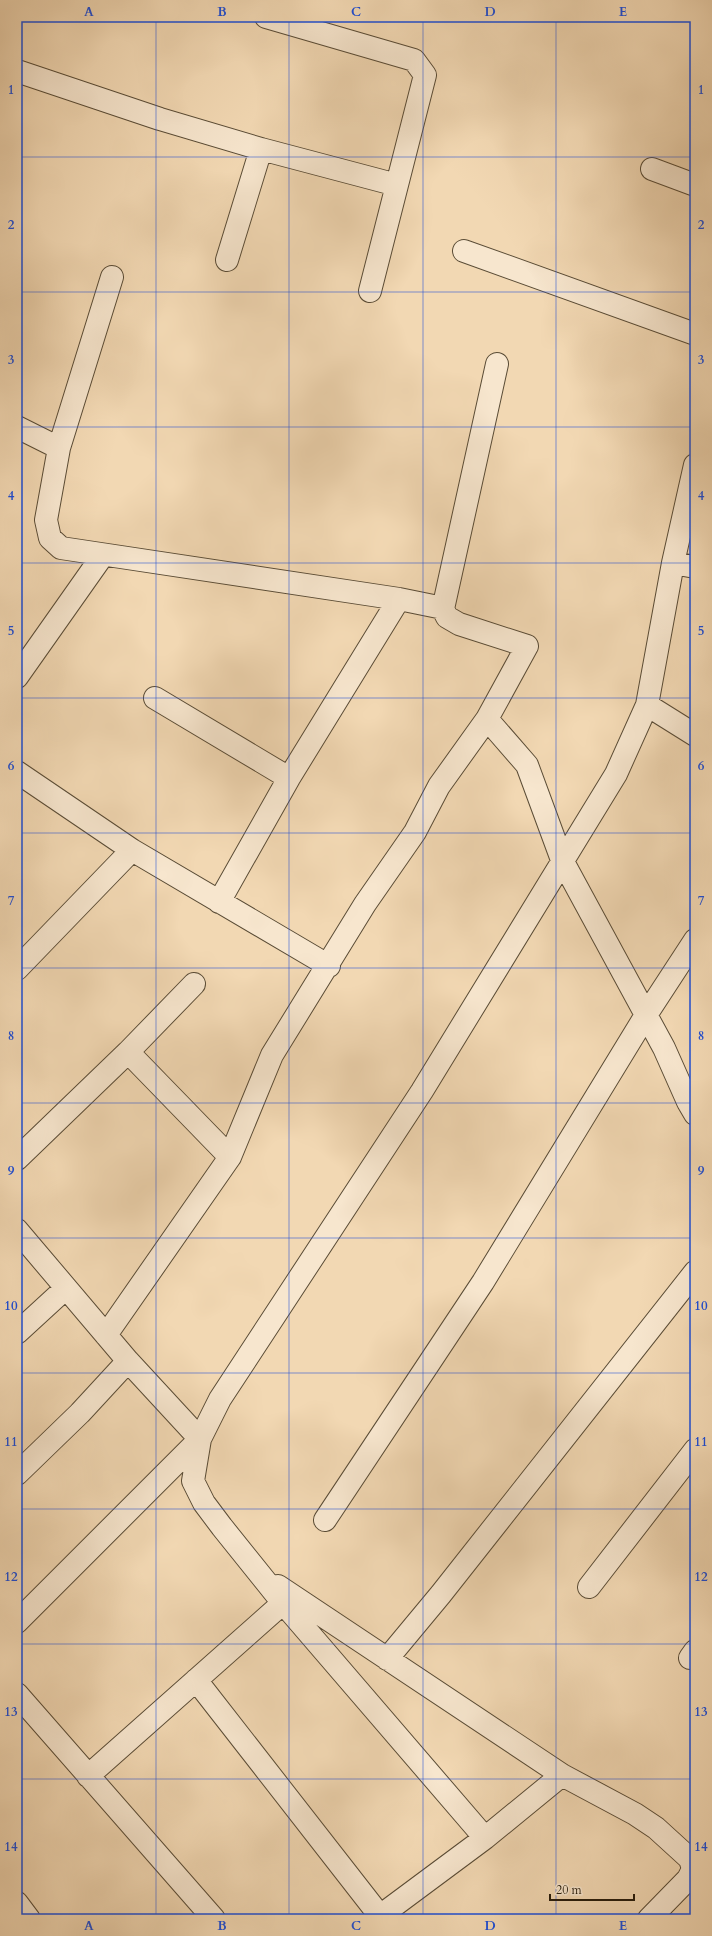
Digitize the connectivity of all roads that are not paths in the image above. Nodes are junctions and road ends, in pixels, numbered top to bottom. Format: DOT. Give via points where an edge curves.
graph roads {
  1 [pos="266,17"];
  2 [pos="17,71"];
  3 [pos="261,149"];
  4 [pos="652,169"];
  5 [pos="397,185"];
  6 [pos="695,185"];
  7 [pos="464,251"];
  8 [pos="227,260"];
  9 [pos="112,277"];
  10 [pos="370,291"];
  11 [pos="695,334"];
  12 [pos="497,364"];
  13 [pos="17,427"];
  14 [pos="59,448"];
  15 [pos="695,465"];
  16 [pos="103,555"];
  17 [pos="673,563"];
  18 [pos="695,567"];
  19 [pos="399,599"];
  20 [pos="443,608"];
  21 [pos="17,677"];
  22 [pos="155,698"];
  23 [pos="647,705"];
  24 [pos="486,718"];
  25 [pos="695,735"];
  26 [pos="17,772"];
  27 [pos="288,778"];
  28 [pos="132,850"];
  29 [pos="562,860"];
  30 [pos="219,902"];
  31 [pos="695,940"];
  32 [pos="328,966"];
  33 [pos="17,969"];
  34 [pos="194,984"];
  35 [pos="646,1015"];
  36 [pos="128,1052"];
  37 [pos="695,1114"];
  38 [pos="230,1157"];
  39 [pos="17,1159"];
  40 [pos="17,1230"];
  41 [pos="695,1272"];
  42 [pos="66,1288"];
  43 [pos="17,1332"];
  44 [pos="106,1335"];
  45 [pos="128,1361"];
  46 [pos="200,1439"];
  47 [pos="695,1450"];
  48 [pos="17,1474"];
  49 [pos="325,1520"];
  50 [pos="258,1573"];
  51 [pos="589,1587"];
  52 [pos="283,1603"];
  53 [pos="17,1622"];
  54 [pos="387,1659"];
  55 [pos="196,1680"];
  56 [pos="17,1694"];
  57 [pos="562,1775"];
  58 [pos="88,1776"];
  59 [pos="485,1838"];
  60 [pos="17,1903"];
  61 [pos="378,1917"];
  62 [pos="655,1917"];
  63 [pos="29,1919"];
  64 [pos="214,1919"];
  1 -- 5 [label="street" via="414,60 425,75"];
  2 -- 3 [label="street" via="160,119"];
  3 -- 5 [label="street"];
  3 -- 8 [label="street"];
  4 -- 6 [label="street"];
  5 -- 10 [label="street"];
  7 -- 11 [label="street"];
  9 -- 14 [label="street"];
  12 -- 20 [label="street"];
  13 -- 14 [label="street"];
  14 -- 16 [label="street" via="46,520 50,538 61,548"];
  15 -- 17 [label="street"];
  16 -- 19 [label="street"];
  16 -- 21 [label="street"];
  17 -- 18 [label="street"];
  17 -- 23 [label="street"];
  19 -- 20 [label="street"];
  19 -- 27 [label="street"];
  20 -- 24 [label="street" via="447,617 459,624 527,646"];
  22 -- 27 [label="street"];
  23 -- 25 [label="street"];
  23 -- 29 [label="street" via="616,774"];
  24 -- 29 [label="street" via="527,765"];
  24 -- 32 [label="street" via="439,786 415,832 365,904"];
  26 -- 28 [label="street"];
  27 -- 30 [label="street"];
  28 -- 30 [label="street"];
  28 -- 33 [label="street"];
  29 -- 35 [label="street"];
  29 -- 46 [label="street" via="422,1091 220,1399"];
  30 -- 32 [label="street"];
  31 -- 35 [label="street"];
  32 -- 38 [label="street" via="272,1055"];
  34 -- 36 [label="street"];
  35 -- 37 [label="street"];
  35 -- 49 [label="street" via="483,1282"];
  36 -- 38 [label="street"];
  36 -- 39 [label="street"];
  38 -- 44 [label="street"];
  40 -- 42 [label="street"];
  41 -- 54 [label="street"];
  42 -- 43 [label="street"];
  42 -- 44 [label="street"];
  44 -- 45 [label="street"];
  45 -- 46 [label="street"];
  45 -- 48 [label="street" via="80,1413"];
  46 -- 50 [label="street" via="193,1481 204,1503"];
  46 -- 53 [label="street"];
  47 -- 51 [label="street"];
  50 -- 52 [label="street"];
  50 -- 54 [label="street"];
  52 -- 55 [label="street"];
  52 -- 59 [label="street"];
  54 -- 57 [label="street"];
  55 -- 58 [label="street"];
  55 -- 61 [label="street"];
  56 -- 58 [label="street"];
  57 -- 59 [label="street"];
  57 -- 62 [label="street" via="635,1814 656,1828 690,1859 693,1869 688,1879"];
  58 -- 64 [label="street"];
  59 -- 61 [label="street"];
  60 -- 63 [label="street"];
}
